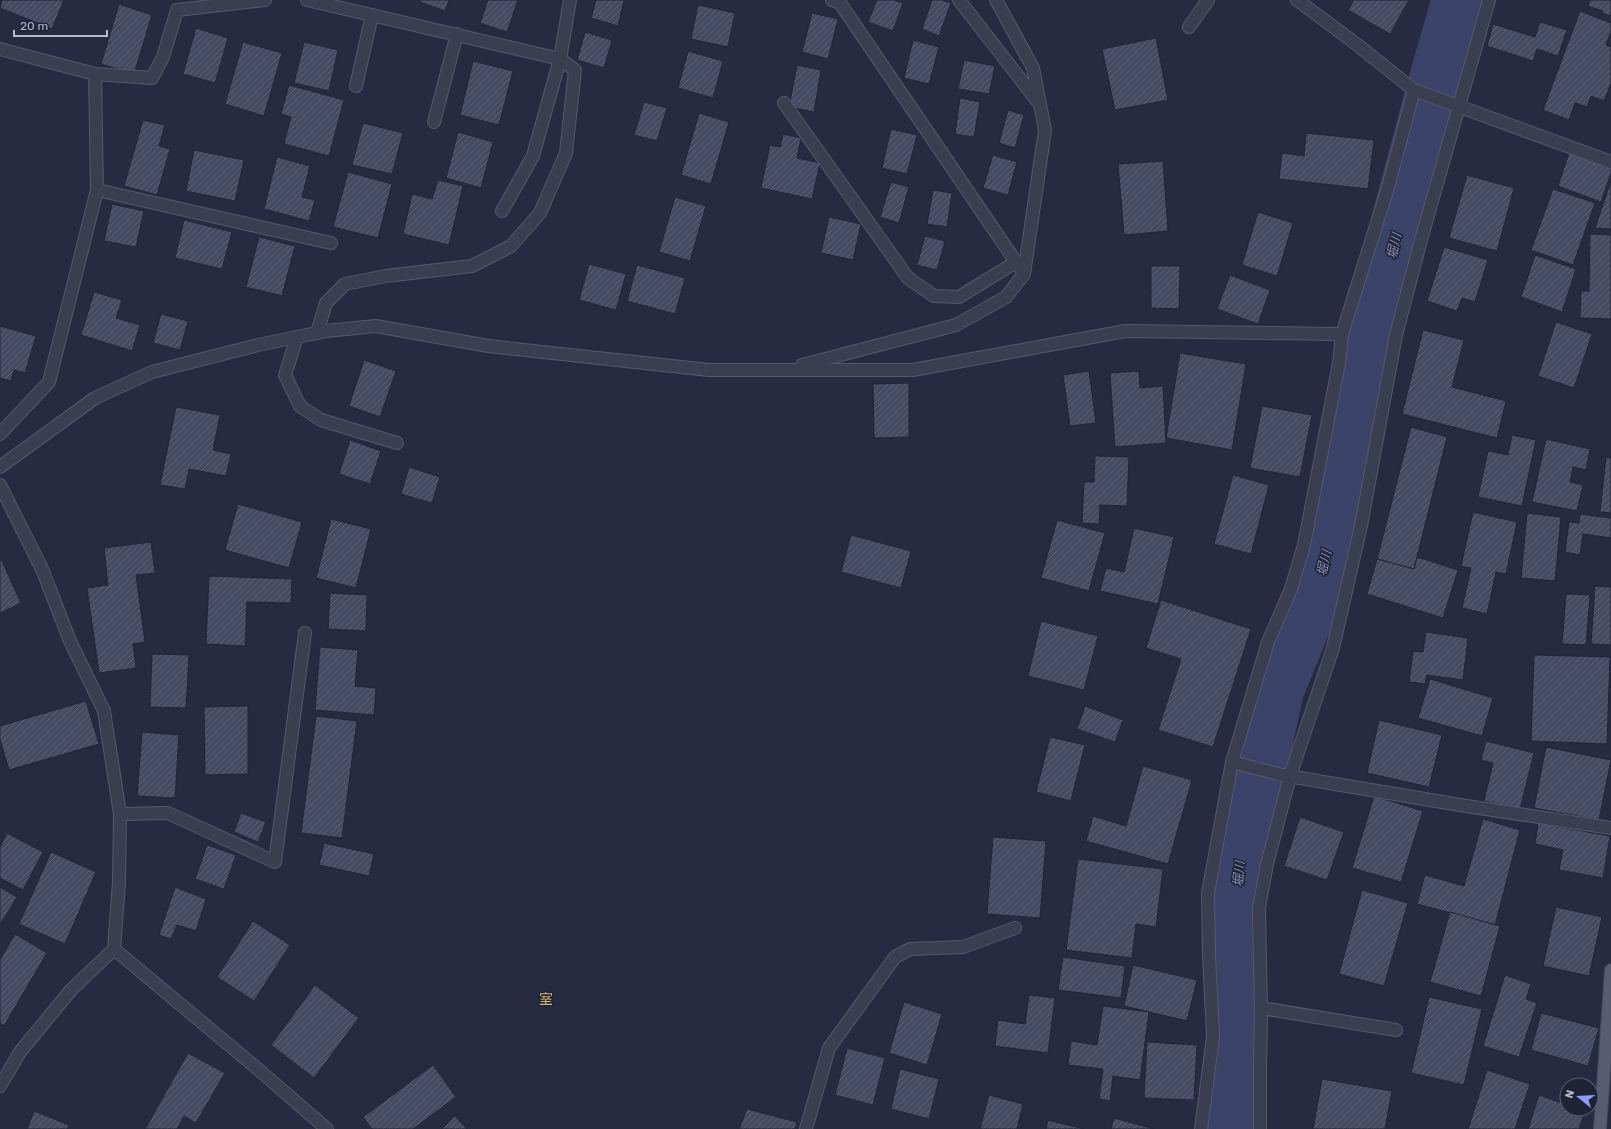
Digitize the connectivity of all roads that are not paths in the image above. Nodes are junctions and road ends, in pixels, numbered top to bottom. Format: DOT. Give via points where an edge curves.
graph roads {
  1 [pos="265,0"];
  2 [pos="307,0"];
  3 [pos="570,0"];
  4 [pos="832,0"];
  5 [pos="960,0"];
  6 [pos="996,0"];
  7 [pos="1208,0"];
  8 [pos="1297,0"];
  9 [pos="1489,0"];
  10 [pos="372,15"];
  11 [pos="1189,27"];
  12 [pos="457,34"];
  13 [pos="0,49"];
  14 [pos="560,59"];
  15 [pos="95,74"];
  16 [pos="356,86"];
  17 [pos="1414,90"];
  18 [pos="784,103"];
  19 [pos="1040,105"];
  20 [pos="1458,106"];
  21 [pos="434,122"];
  22 [pos="1611,162"];
  23 [pos="97,190"];
  24 [pos="502,211"];
  25 [pos="331,243"];
  26 [pos="1016,262"];
  27 [pos="1024,274"];
  28 [pos="316,333"];
  29 [pos="1342,334"];
  30 [pos="297,337"];
  31 [pos="786,370"];
  32 [pos="0,434"];
  33 [pos="397,443"];
  34 [pos="0,467"];
  35 [pos="0,485"];
  36 [pos="305,633"];
  37 [pos="1232,762"];
  38 [pos="1286,775"];
  39 [pos="120,814"];
  40 [pos="1611,828"];
  41 [pos="1015,928"];
  42 [pos="114,949"];
  43 [pos="1611,970"];
  44 [pos="1261,1008"];
  45 [pos="1396,1030"];
  46 [pos="0,1086"];
  47 [pos="327,1129"];
  48 [pos="806,1129"];
  49 [pos="1201,1129"];
  50 [pos="1260,1129"];
  51 [pos="1600,1129"];
  1 -- 15 [label="street" via="177,10 163,57 152,78"];
  2 -- 10 [label="street"];
  3 -- 14 [label="street"];
  4 -- 26 [label="street" via="840,3"];
  5 -- 19 [label="street"];
  6 -- 19 [label="street" via="1033,68"];
  7 -- 11 [label="street"];
  8 -- 17 [label="street" via="1355,42"];
  9 -- 20 [label="street"];
  10 -- 12 [label="street"];
  10 -- 16 [label="street"];
  12 -- 14 [label="street"];
  12 -- 21 [label="street"];
  13 -- 15 [label="street"];
  14 -- 24 [label="street" via="533,156"];
  14 -- 28 [label="street" via="575,70 566,153 540,213 511,246 472,266 386,276 345,284 326,303"];
  15 -- 23 [label="street"];
  17 -- 20 [label="street"];
  17 -- 29 [label="street" via="1387,191"];
  18 -- 26 [label="street" via="908,278 934,296 959,297"];
  19 -- 27 [label="street" via="1045,130"];
  20 -- 22 [label="street"];
  20 -- 38 [label="street" via="1396,335 1361,526 1332,648"];
  23 -- 25 [label="street"];
  23 -- 32 [label="street" via="49,382"];
  26 -- 27 [label="street"];
  27 -- 31 [label="street" via="1006,297 956,325"];
  28 -- 30 [label="street"];
  28 -- 31 [label="street" via="376,326 488,346 709,370"];
  29 -- 31 [label="street" via="1126,331 913,370"];
  29 -- 37 [label="street" via="1339,363 1304,545 1291,590 1268,642"];
  30 -- 33 [label="street" via="285,375 300,406 321,420"];
  30 -- 34 [label="street" via="152,372 95,398"];
  35 -- 39 [label="street" via="42,569 70,641 104,711"];
  36 -- 39 [label="street" via="275,862 168,813"];
  37 -- 38 [label="street"];
  37 -- 49 [label="street" via="1208,893 1208,956 1213,1037"];
  38 -- 40 [label="street"];
  38 -- 44 [label="street" via="1259,908"];
  39 -- 42 [label="street" via="119,882"];
  41 -- 48 [label="street" via="963,947 910,949 895,957 829,1048"];
  42 -- 46 [label="street" via="66,995 20,1052"];
  42 -- 47 [label="street"];
  43 -- 51 [label="main road"];
  44 -- 45 [label="street"];
  44 -- 50 [label="street"];
}
